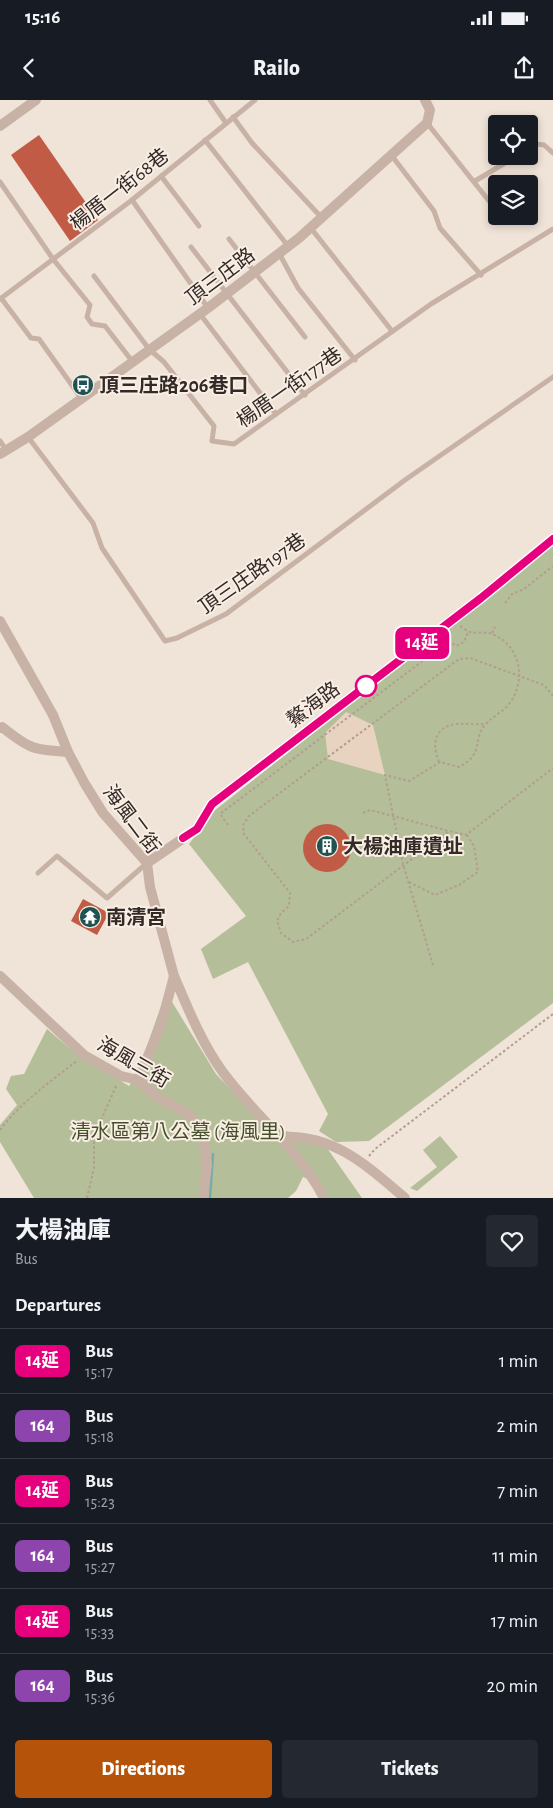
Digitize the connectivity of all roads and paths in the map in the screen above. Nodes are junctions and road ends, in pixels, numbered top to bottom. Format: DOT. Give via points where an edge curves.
graph roads {
  1 [pos="36,100"];
  2 [pos="210,100"];
  3 [pos="255,100"];
  4 [pos="426,100"];
  5 [pos="247,102"];
  6 [pos="233,118"];
  7 [pos="226,123"];
  8 [pos="427,123"];
  9 [pos="0,126"];
  10 [pos="205,140"];
  11 [pos="538,144"];
  12 [pos="553,153"];
  13 [pos="392,156"];
  14 [pos="499,165"];
  15 [pos="161,176"];
  16 [pos="475,181"];
  17 [pos="0,182"];
  18 [pos="488,199"];
  19 [pos="132,200"];
  20 [pos="321,217"];
  21 [pos="198,226"];
  22 [pos="310,226"];
  23 [pos="553,229"];
  24 [pos="229,239"];
  25 [pos="191,247"];
  26 [pos="283,250"];
  27 [pos="52,259"];
  28 [pos="255,272"];
  29 [pos="481,275"];
  30 [pos="94,276"];
  31 [pos="227,293"];
  32 [pos="1,298"];
  33 [pos="204,311"];
  34 [pos="392,330"];
  35 [pos="305,337"];
  36 [pos="149,349"];
  37 [pos="355,360"];
  38 [pos="132,362"];
  39 [pos="553,377"];
  40 [pos="305,395"];
  41 [pos="81,398"];
  42 [pos="276,414"];
  43 [pos="28,437"];
  44 [pos="2,448"];
  45 [pos="553,539"];
  46 [pos="553,566"];
  47 [pos="505,602"];
  48 [pos="0,621"];
  49 [pos="495,627"];
  50 [pos="492,633"];
  51 [pos="519,676"];
  52 [pos="553,696"];
  53 [pos="485,724"];
  54 [pos="0,728"];
  55 [pos="68,752"];
  56 [pos="440,762"];
  57 [pos="553,768"];
  58 [pos="363,813"];
  59 [pos="228,825"];
  60 [pos="449,830"];
  61 [pos="466,835"];
  62 [pos="147,863"];
  63 [pos="403,864"];
  64 [pos="38,874"];
  65 [pos="409,882"];
  66 [pos="432,965"];
  67 [pos="0,976"];
  68 [pos="174,976"];
  69 [pos="553,1014"];
  70 [pos="84,1055"];
  71 [pos="121,1076"];
  72 [pos="138,1080"];
  73 [pos="0,1130"];
  74 [pos="280,1137"];
  75 [pos="363,1164"];
  76 [pos="87,1198"];
  77 [pos="203,1198"];
  78 [pos="324,1198"];
  79 [pos="405,1198"];
  1 -- 9 [label="street"];
  2 -- 7 [label="lane"];
  3 -- 5 [label="lane, 楊厝一街68巷"];
  4 -- 8 [label="street" via="430,110"];
  5 -- 6 [label="lane, 楊厝一街68巷"];
  6 -- 7 [label="lane, 楊厝一街68巷"];
  6 -- 20 [label="lane"];
  7 -- 10 [label="lane, 楊厝一街68巷"];
  8 -- 13 [label="street, 頂三庄路"];
  8 -- 16 [label="lane"];
  10 -- 15 [label="lane, 楊厝一街68巷"];
  10 -- 26 [label="lane"];
  11 -- 12 [label="lane"];
  13 -- 20 [label="street, 頂三庄路"];
  13 -- 29 [label="lane" via="434,211 440,228"];
  14 -- 16 [label="lane"];
  15 -- 19 [label="lane, 楊厝一街68巷"];
  15 -- 21 [label="lane"];
  16 -- 18 [label="lane"];
  17 -- 27 [label="lane"];
  19 -- 27 [label="lane, 楊厝一街68巷"];
  19 -- 33 [label="lane"];
  20 -- 22 [label="street, 頂三庄路"];
  22 -- 26 [label="street, 頂三庄路"];
  22 -- 34 [label="lane"];
  23 -- 29 [label="lane, 楊厝一街177巷"];
  24 -- 28 [label="lane"];
  25 -- 31 [label="lane"];
  26 -- 28 [label="street, 頂三庄路"];
  26 -- 37 [label="lane" via="298,288"];
  27 -- 32 [label="lane, 楊厝一街68巷"];
  27 -- 38 [label="lane" via="90,305 87,317 92,324 105,326"];
  28 -- 31 [label="street, 頂三庄路"];
  28 -- 35 [label="lane"];
  29 -- 34 [label="lane, 楊厝一街177巷"];
  30 -- 36 [label="lane, 楊厝一街177巷"];
  31 -- 33 [label="street, 頂三庄路"];
  31 -- 40 [label="lane"];
  32 -- 41 [label="lane" via="31,338 39,339"];
  33 -- 36 [label="street, 頂三庄路"];
  33 -- 42 [label="lane"];
  34 -- 37 [label="lane, 楊厝一街177巷"];
  36 -- 38 [label="street, 頂三庄路"];
  36 -- 42 [label="lane, 楊厝一街177巷" via="164,362 214,426 212,441 234,444"];
  37 -- 40 [label="lane, 楊厝一街177巷"];
  38 -- 41 [label="street, 頂三庄路"];
  39 -- 43 [label="lane, 頂三庄路197巷" via="405,480 226,614 165,642 102,548 93,524"];
  40 -- 42 [label="lane, 楊厝一街177巷"];
  41 -- 43 [label="street, 頂三庄路"];
  43 -- 44 [label="street, 頂三庄路"];
  45 -- 62 [label="street, 鰲海路" via="212,804 197,829"];
  46 -- 47 [label="path"];
  48 -- 55 [label="street, 海風二街" via="53,715"];
  49 -- 50 [label="path"];
  50 -- 51 [label="path" via="514,650 520,667"];
  50 -- 59 [label="path" via="468,632 464,642 456,646 449,641 220,814"];
  51 -- 52 [label="path" via="544,685"];
  51 -- 53 [label="path" via="518,688 510,703"];
  51 -- 63 [label="path" via="470,658 460,659 249,816 243,825 244,834 290,893 289,906 277,921 281,933 293,942 306,939"];
  53 -- 56 [label="path" via="477,752 468,762 460,767"];
  53 -- 56 [label="path" via="446,727 434,744"];
  54 -- 55 [label="street" via="25,746"];
  55 -- 62 [label="street, 海風二街" via="103,813"];
  56 -- 63 [label="path" via="409,781 385,775"];
  57 -- 61 [label="path"];
  58 -- 60 [label="path" via="370,810"];
  60 -- 61 [label="path"];
  60 -- 63 [label="path"];
  61 -- 65 [label="path" via="474,846 478,872 459,886 435,895"];
  62 -- 64 [label="lane" via="107,898 57,856"];
  62 -- 68 [label="street, 海風二街" via="150,887"];
  63 -- 65 [label="path"];
  65 -- 66 [label="path"];
  67 -- 70 [label="street, 海風三街"];
  68 -- 72 [label="street, 海風二街" via="161,1025"];
  68 -- 74 [label="street" via="195,1024 222,1071"];
  69 -- 75 [label="path" via="375,1149"];
  70 -- 71 [label="street, 海風三街"];
  70 -- 73 [label="path" via="52,1080"];
  71 -- 72 [label="street, 海風三街"];
  71 -- 76 [label="path" via="94,1136 94,1168"];
  72 -- 77 [label="street, 海風三街" via="157,1097 189,1114 200,1128 207,1165"];
  74 -- 75 [label="street" via="318,1139 353,1155"];
  74 -- 78 [label="street" via="311,1172"];
  75 -- 79 [label="street"];
}
